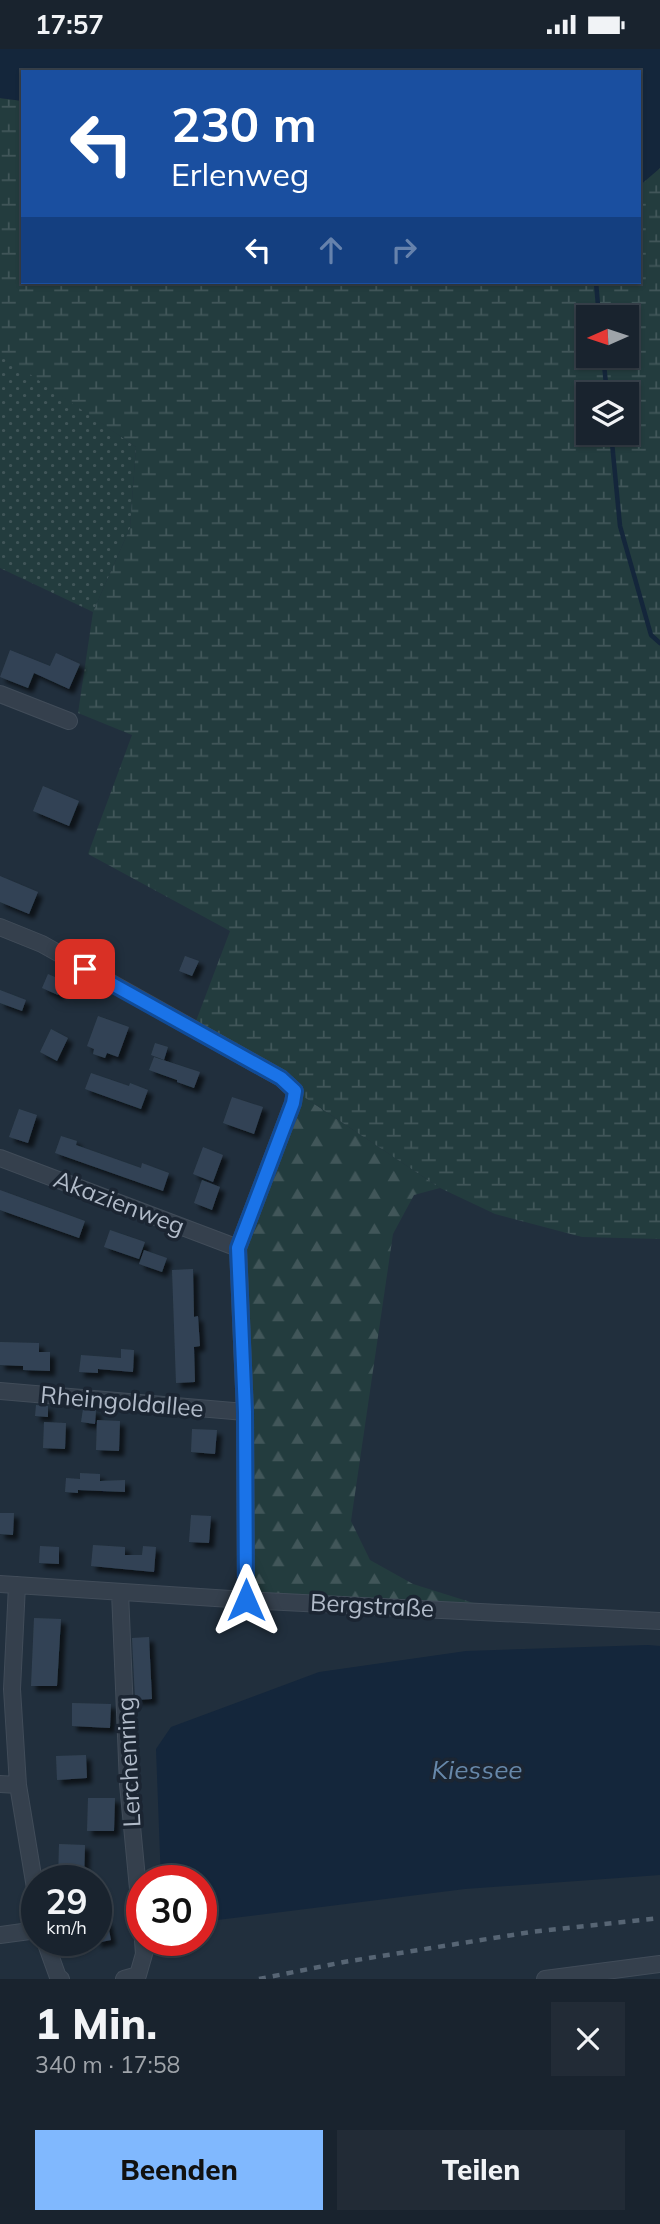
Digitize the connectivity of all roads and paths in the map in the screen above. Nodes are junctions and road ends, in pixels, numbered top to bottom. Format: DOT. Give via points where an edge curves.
graph roads {
  1 [pos="0,694"];
  2 [pos="69,721"];
  3 [pos="0,927"];
  4 [pos="0,1158"];
  5 [pos="238,1248"];
  6 [pos="0,1391"];
  7 [pos="245,1412"];
  8 [pos="0,1584"];
  9 [pos="17,1585"];
  10 [pos="120,1592"];
  11 [pos="246,1600"];
  12 [pos="660,1621"];
  13 [pos="0,1784"];
  14 [pos="18,1785"];
  15 [pos="31,1865"];
  16 [pos="136,1865"];
  17 [pos="21,1932"];
  18 [pos="0,1935"];
  19 [pos="50,1956"];
  20 [pos="143,1956"];
  21 [pos="660,1964"];
  22 [pos="61,1979"];
  23 [pos="124,1979"];
  24 [pos="545,1979"];
  1 -- 2 [label="street"];
  3 -- 5 [label="street" via="54,951 281,1078 295,1091"];
  4 -- 5 [label="street, Akazienweg"];
  5 -- 7 [label="street"];
  6 -- 7 [label="street, Rheingoldallee"];
  7 -- 11 [label="street"];
  8 -- 9 [label="street, Bergstraße"];
  9 -- 10 [label="street, Bergstraße"];
  9 -- 14 [label="street" via="12,1689"];
  10 -- 11 [label="street, Bergstraße"];
  10 -- 16 [label="street, Lerchenring"];
  11 -- 12 [label="street, Bergstraße"];
  13 -- 14 [label="street"];
  14 -- 15 [label="street"];
  17 -- 18 [label="street"];
  19 -- 22 [label="street"];
  20 -- 23 [label="street" via="138,1975"];
  21 -- 24 [label="street"];
}
